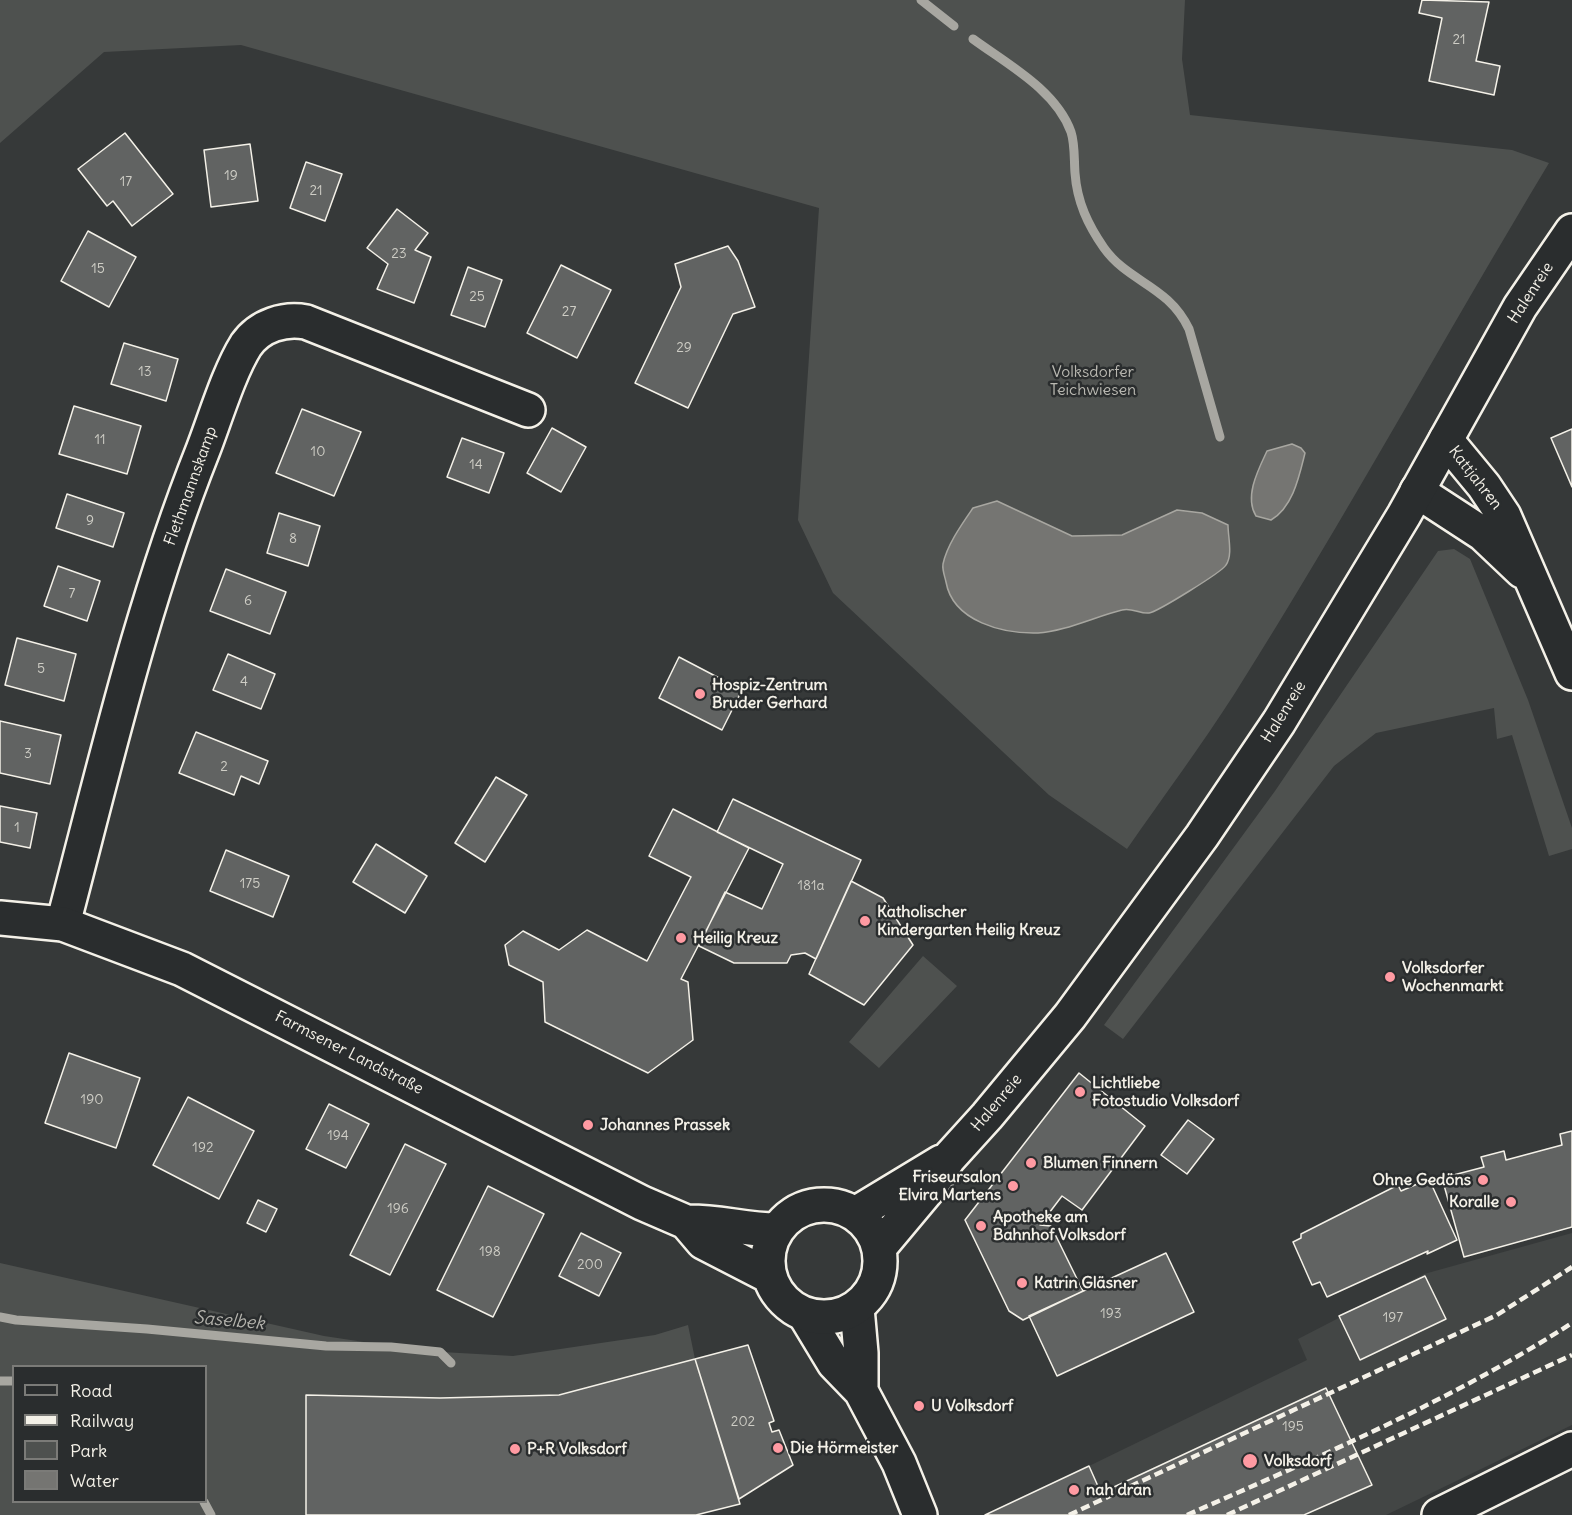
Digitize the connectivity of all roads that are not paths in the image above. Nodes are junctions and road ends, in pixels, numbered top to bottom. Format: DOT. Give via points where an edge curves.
graph roads {
  1 [pos="1572,231"];
  2 [pos="528,410"];
  3 [pos="1446,440"];
  4 [pos="1417,491"];
  5 [pos="1531,582"];
  6 [pos="1572,673"];
  7 [pos="0,918"];
  8 [pos="63,924"];
  9 [pos="948,1159"];
  10 [pos="855,1214"];
  11 [pos="686,1222"];
  12 [pos="776,1230"];
  13 [pos="879,1248"];
  14 [pos="769,1276"];
  15 [pos="857,1308"];
  16 [pos="805,1315"];
  17 [pos="861,1391"];
  18 [pos="1572,1449"];
  19 [pos="920,1515"];
  20 [pos="1439,1515"];
  1 -- 3 [label="main road, Halenreie" via="1520,307"];
  2 -- 8 [label="main road, Flethmannskamp" via="306,322 290,319 270,326 247,344 190,482 138,636"];
  3 -- 4 [label="main road, Halenreie"];
  3 -- 5 [label="main road, Kattjahren" via="1495,501"];
  4 -- 5 [label="main road, Kattjahren" via="1483,534"];
  4 -- 9 [label="main road, Halenreie" via="1279,722 1196,846 1070,1016"];
  5 -- 6 [label="main road, Kattjahren"];
  7 -- 8 [label="main road, Farmsener Landstraße"];
  8 -- 11 [label="main road, Farmsener Landstraße" via="182,969"];
  9 -- 10 [label="main road, Halenreie"];
  9 -- 13 [label="main road, Halenreie"];
  10 -- 12 [label="main road" via="819,1205 794,1213"];
  10 -- 13 [label="main road" via="870,1229"];
  11 -- 12 [label="main road, Farmsener Landstraße" via="713,1221 753,1230"];
  11 -- 14 [label="main road, Farmsener Landstraße" via="703,1242"];
  12 -- 14 [label="main road" via="767,1252"];
  13 -- 15 [label="main road" via="876,1281"];
  14 -- 16 [label="main road" via="786,1304"];
  15 -- 16 [label="main road" via="831,1317"];
  15 -- 17 [label="main road"];
  16 -- 17 [label="main road" via="834,1363"];
  17 -- 19 [label="main road" via="893,1451"];
  18 -- 20 [label="main road"];
}
